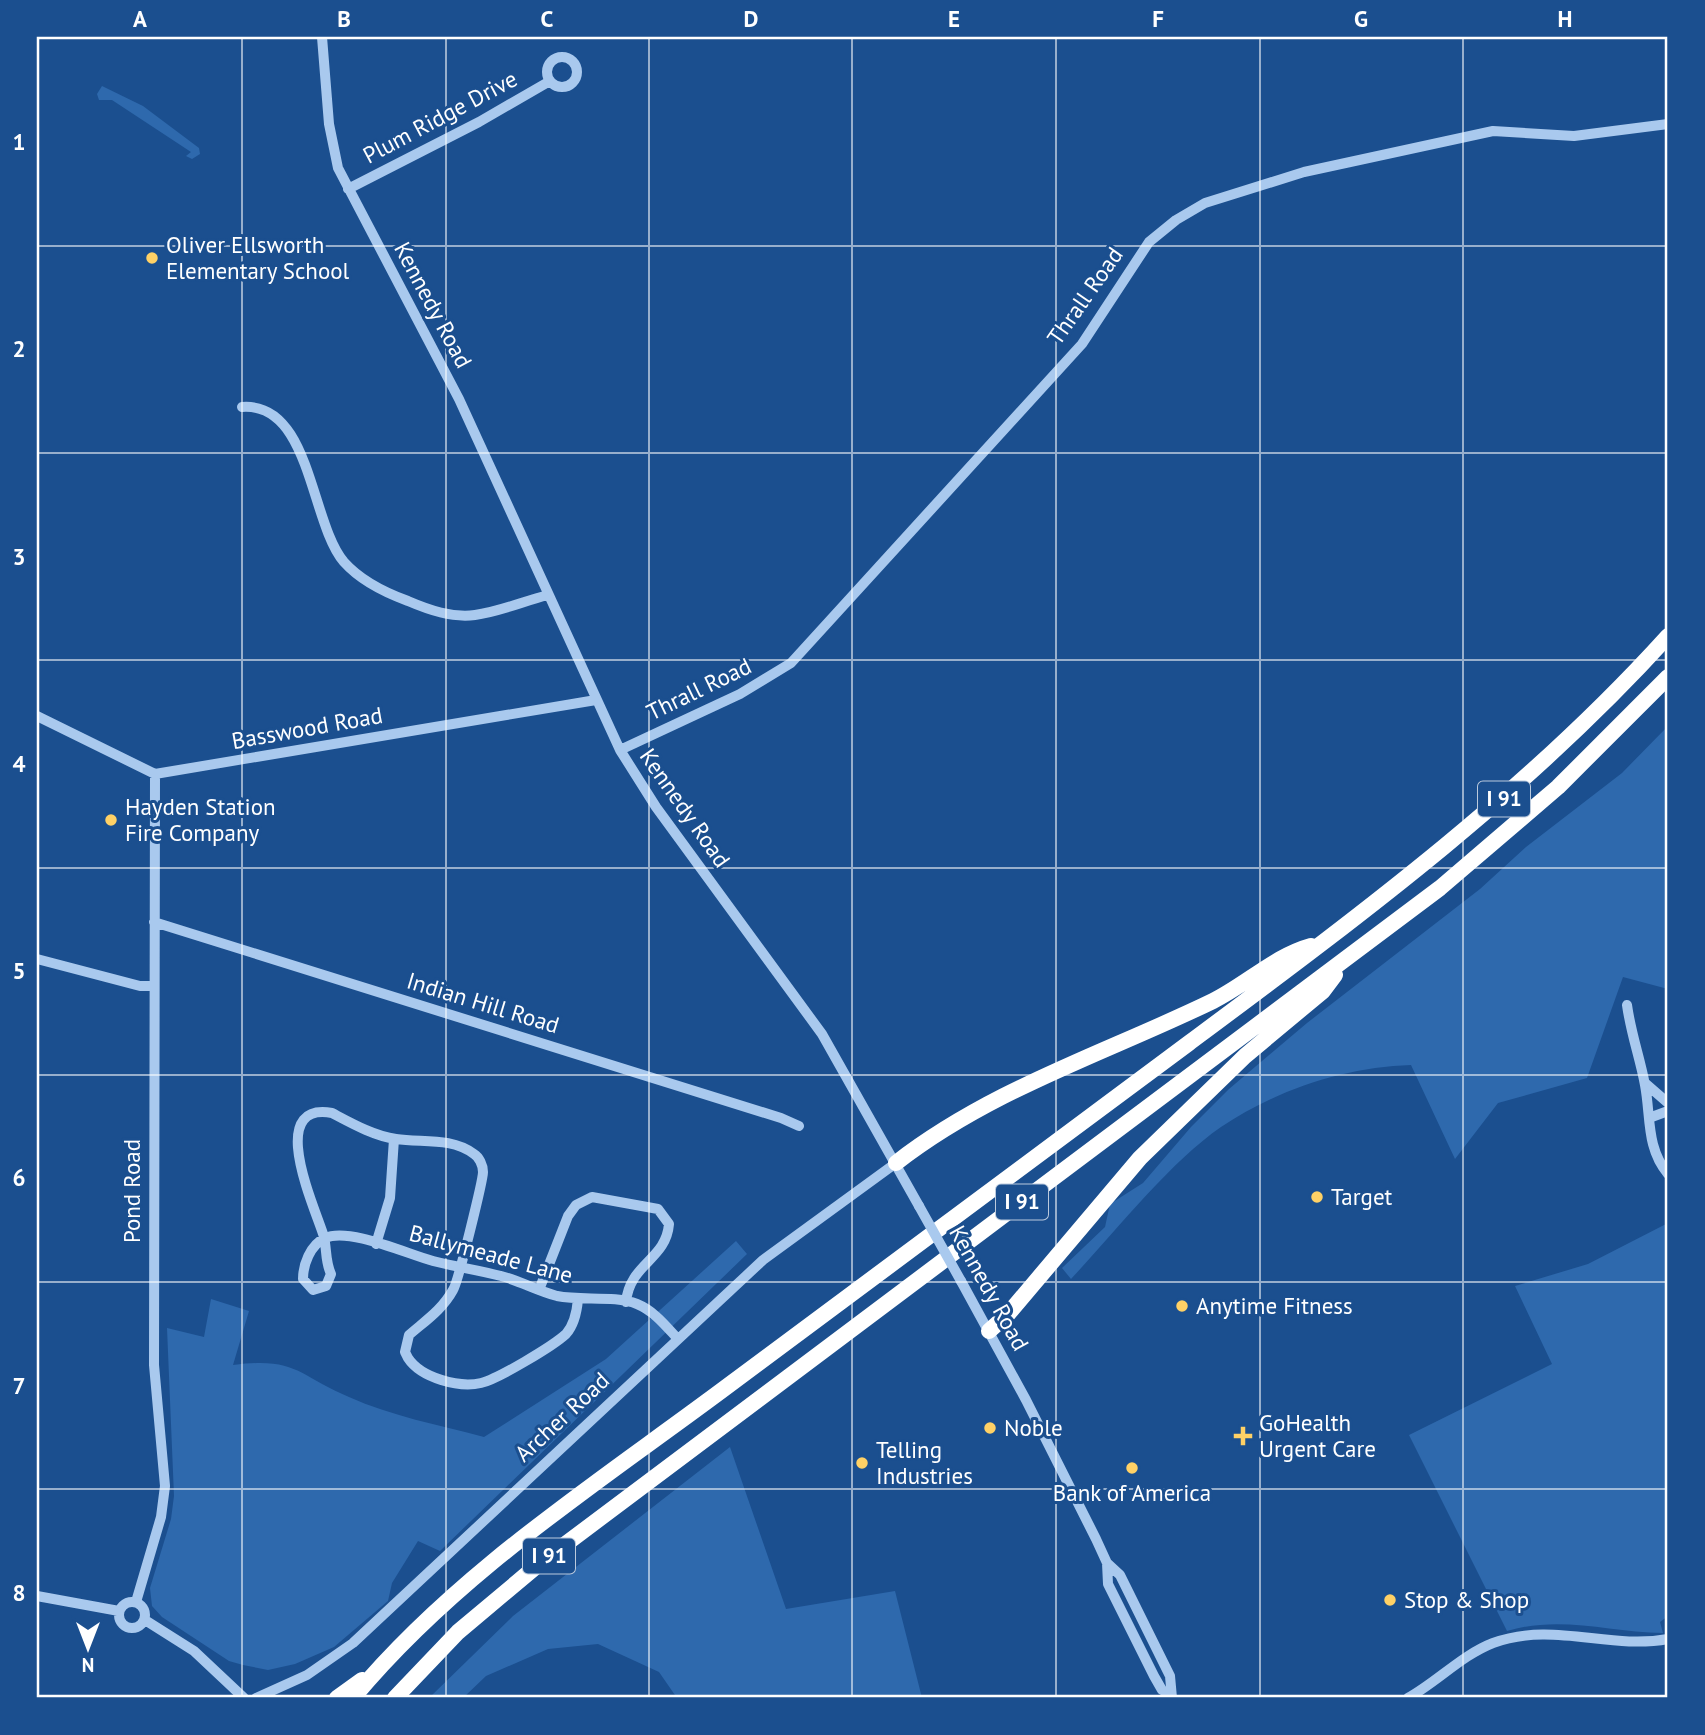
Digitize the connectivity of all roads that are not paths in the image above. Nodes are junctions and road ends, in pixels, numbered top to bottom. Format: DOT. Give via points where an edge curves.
graph roads {
  1 [pos="322,37"];
  2 [pos="551,81"];
  3 [pos="1668,124"];
  4 [pos="348,189"];
  5 [pos="242,407"];
  6 [pos="548,595"];
  7 [pos="1668,636"];
  8 [pos="1668,677"];
  9 [pos="596,700"];
  10 [pos="37,716"];
  11 [pos="620,750"];
  12 [pos="155,774"];
  13 [pos="154,922"];
  14 [pos="1323,943"];
  15 [pos="37,959"];
  16 [pos="1340,965"];
  17 [pos="153,986"];
  18 [pos="1627,1005"];
  19 [pos="1645,1083"];
  20 [pos="1668,1103"];
  21 [pos="1668,1111"];
  22 [pos="1649,1118"];
  23 [pos="799,1126"];
  24 [pos="394,1139"];
  25 [pos="896,1163"];
  26 [pos="1668,1174"];
  27 [pos="376,1244"];
  28 [pos="460,1267"];
  29 [pos="540,1290"];
  30 [pos="578,1299"];
  31 [pos="626,1302"];
  32 [pos="989,1331"];
  33 [pos="677,1338"];
  34 [pos="37,1596"];
  35 [pos="136,1602"];
  36 [pos="119,1611"];
  37 [pos="145,1620"];
  38 [pos="1668,1639"];
  39 [pos="376,1671"];
  40 [pos="1172,1697"];
  41 [pos="244,1698"];
  42 [pos="256,1698"];
  43 [pos="337,1698"];
  44 [pos="353,1698"];
  45 [pos="396,1698"];
  46 [pos="1408,1698"];
  1 -- 4 [label="street, Kennedy Road" via="333,148"];
  2 -- 4 [label="street, Plum Ridge Drive"];
  3 -- 11 [label="street, Thrall Road" via="1574,136 1493,131 1247,188 1176,220 1149,242 1082,344 791,663 740,694"];
  4 -- 6 [label="street, Kennedy Road" via="459,399"];
  5 -- 6 [label="street" via="267,410 289,430 331,537 357,574 397,597 453,615 476,615"];
  6 -- 9 [label="street, Kennedy Road"];
  7 -- 14 [label="highway, I 91" via="1590,718 1495,806"];
  8 -- 16 [label="highway, I 91" via="1594,754 1506,834"];
  9 -- 11 [label="street, Kennedy Road"];
  9 -- 12 [label="street, Basswood Road"];
  10 -- 12 [label="street"];
  11 -- 25 [label="street, Kennedy Road" via="656,807 822,1034"];
  12 -- 13 [label="street, Pond Road"];
  13 -- 17 [label="street, Pond Road"];
  13 -- 23 [label="street, Indian Hill Road"];
  14 -- 25 [label="highway" via="1286,956 1213,1000 1004,1095"];
  14 -- 39 [label="highway, I 91" via="494,1559"];
  15 -- 17 [label="street"];
  16 -- 32 [label="highway" via="1323,991 1245,1056 1148,1151 1009,1314"];
  16 -- 45 [label="highway, I 91" via="519,1579 458,1632"];
  17 -- 35 [label="street, Pond Road" via="154,1365 165,1486 159,1526"];
  18 -- 19 [label="street"];
  19 -- 20 [label="street"];
  19 -- 22 [label="street"];
  21 -- 22 [label="street"];
  22 -- 26 [label="street" via="1652,1145"];
  24 -- 27 [label="street" via="390,1198"];
  24 -- 27 [label="street, Ballymeade Lane" via="321,1111 301,1128 300,1174 324,1238 355,1237"];
  24 -- 28 [label="street" via="458,1146 476,1155 483,1167"];
  25 -- 32 [label="street, Kennedy Road, bridge"];
  25 -- 33 [label="street, Archer Road" via="780,1246"];
  27 -- 28 [label="street, Ballymeade Lane"];
  28 -- 29 [label="street, Ballymeade Lane"];
  28 -- 30 [label="street" via="445,1304 409,1335 406,1343 412,1365 439,1378 485,1382 549,1346 567,1332"];
  29 -- 30 [label="street, Ballymeade Lane"];
  29 -- 31 [label="street" via="568,1216 592,1197 658,1209 669,1224 662,1248 632,1277"];
  30 -- 31 [label="street, Ballymeade Lane"];
  31 -- 33 [label="street, Ballymeade Lane" via="652,1312"];
  32 -- 40 [label="street, Kennedy Road" via="1107,1563 1120,1576 1170,1676"];
  33 -- 42 [label="street, Archer Road" via="354,1643 307,1675"];
  34 -- 36 [label="street"];
  35 -- 36 [label="street" via="126,1603"];
  35 -- 37 [label="street" via="144,1608"];
  36 -- 37 [label="street" via="127,1628 138,1627"];
  37 -- 41 [label="street" via="194,1651"];
  38 -- 46 [label="street" via="1616,1641 1553,1633 1507,1639 1468,1657"];
  39 -- 43 [label="highway"];
  39 -- 44 [label="highway, I 91"];
}
